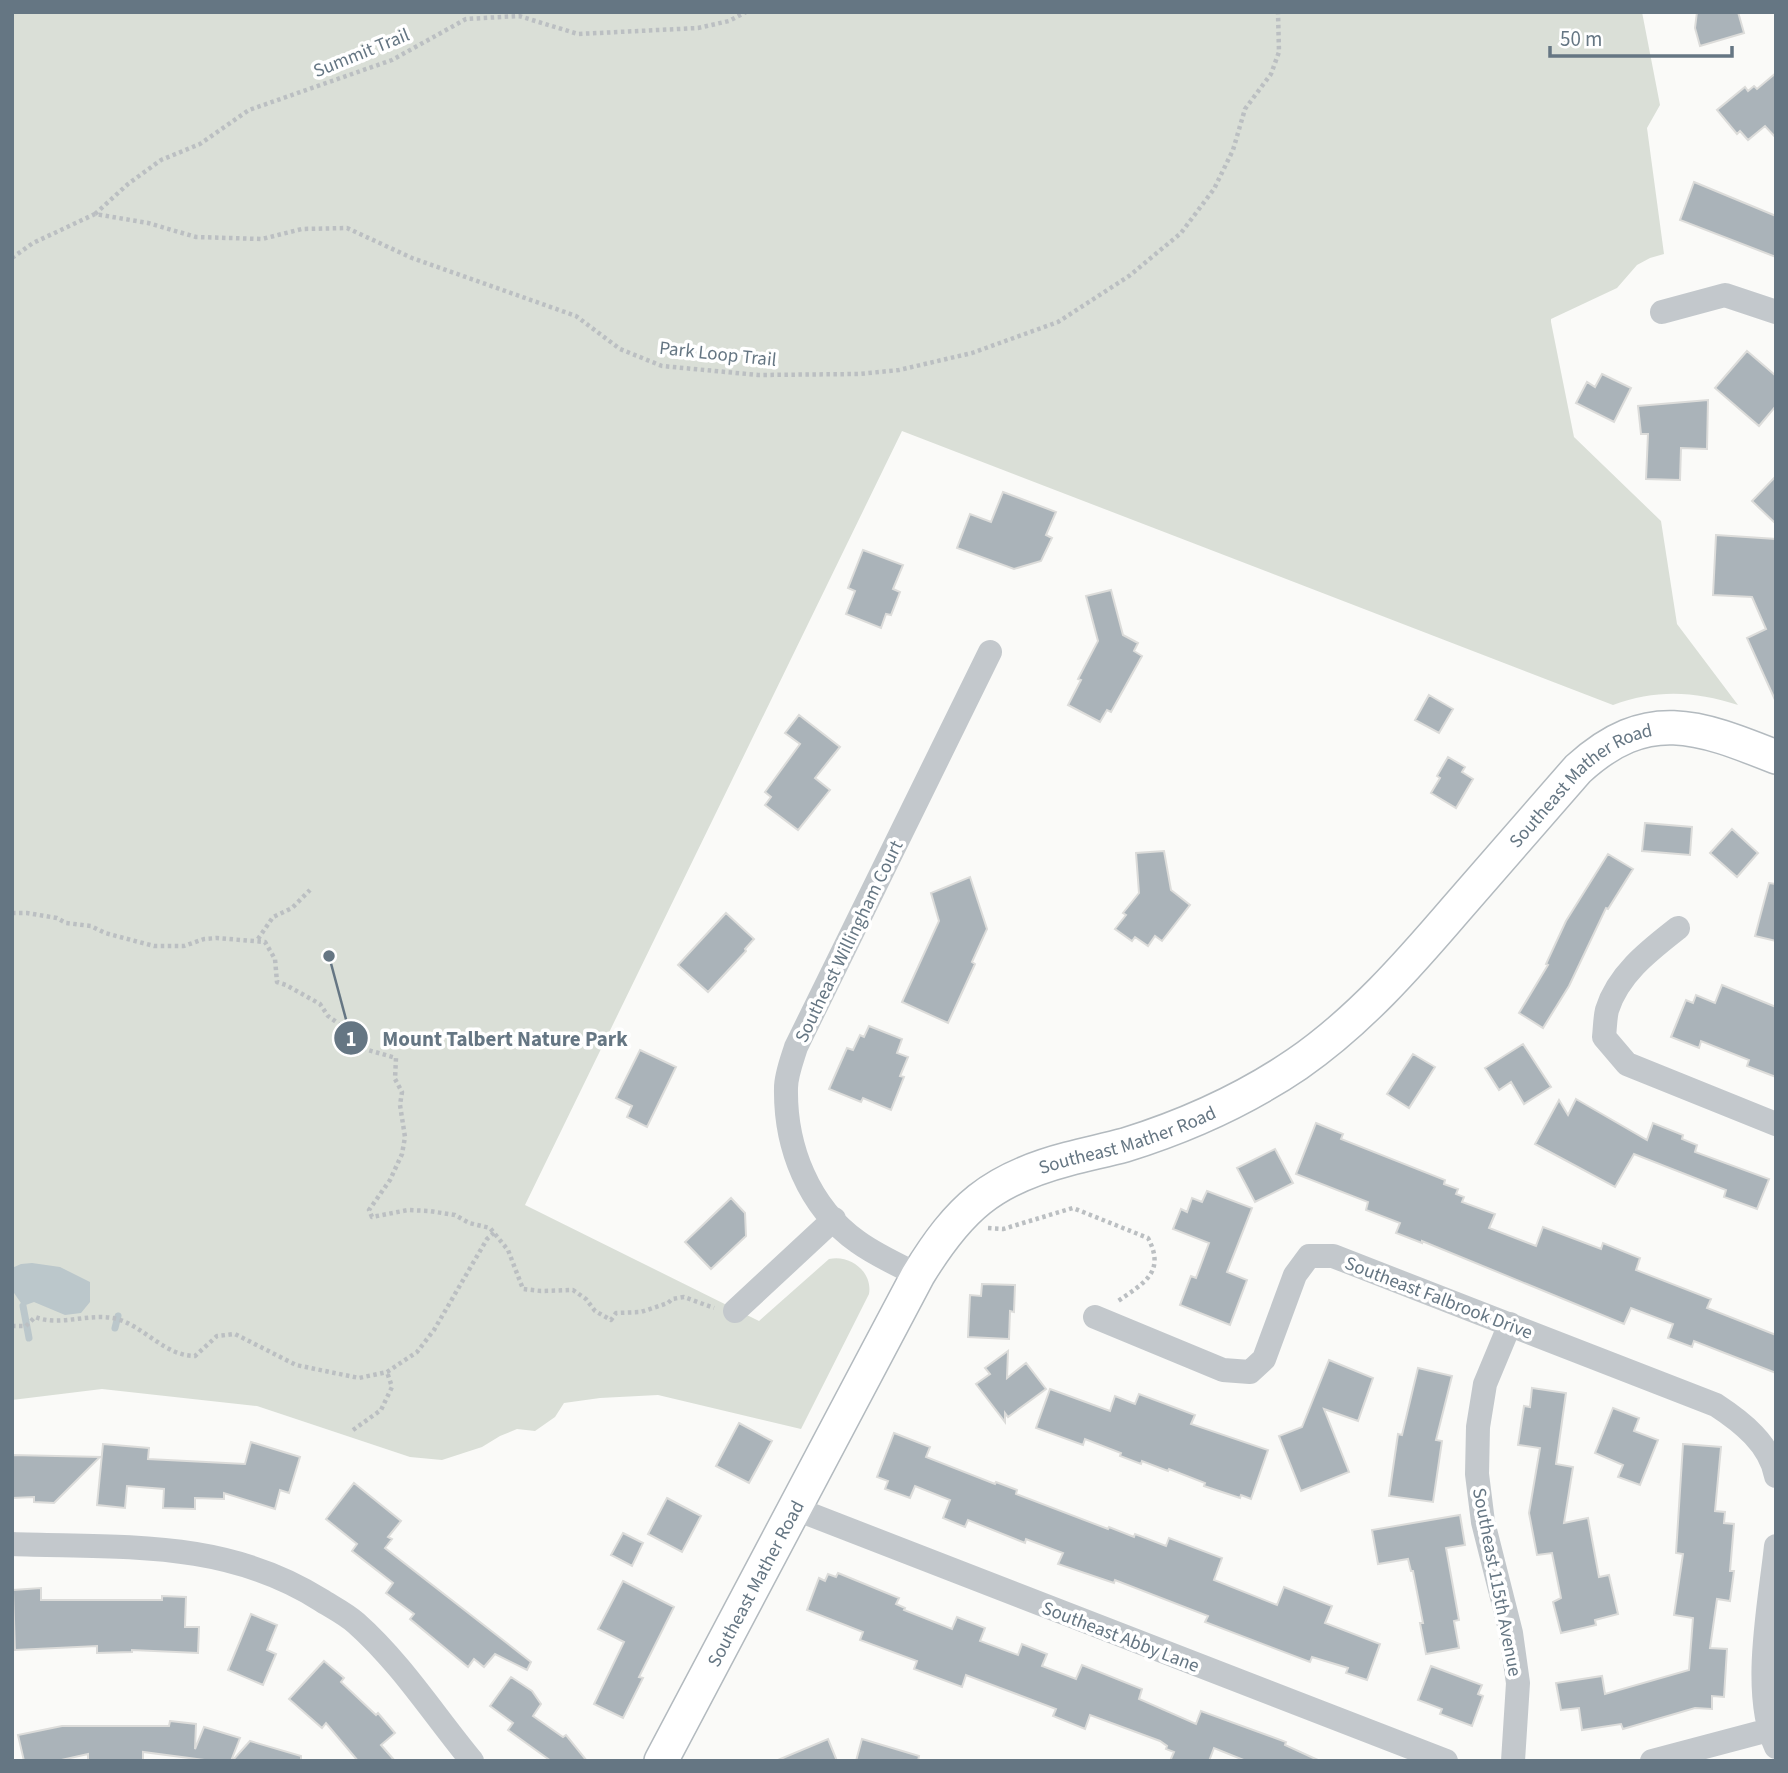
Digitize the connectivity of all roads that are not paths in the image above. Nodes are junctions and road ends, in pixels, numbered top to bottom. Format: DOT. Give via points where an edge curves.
graph roads {
  1 [pos="1662,312"];
  2 [pos="1776,312"];
  3 [pos="990,652"];
  4 [pos="1776,757"];
  5 [pos="1678,928"];
  6 [pos="1776,1124"];
  7 [pos="834,1219"];
  8 [pos="918,1275"];
  9 [pos="735,1311"];
  10 [pos="1095,1317"];
  11 [pos="1510,1324"];
  12 [pos="1776,1476"];
  13 [pos="796,1509"];
  14 [pos="12,1545"];
  15 [pos="1776,1546"];
  16 [pos="1772,1739"];
  17 [pos="472,1761"];
  18 [pos="662,1761"];
  19 [pos="1446,1761"];
  20 [pos="1513,1761"];
  21 [pos="1652,1761"];
  1 -- 2 [label="street" via="1725,295"];
  3 -- 7 [label="street, Southeast Willingham Court" via="796,1046 786,1085 789,1132 802,1175"];
  4 -- 8 [label="street, Southeast Mather Road" via="1730,738 1688,728 1644,730 1607,745 1578,769 1370,1004 1329,1040 1240,1098 1179,1126 1023,1173 992,1190 967,1209"];
  5 -- 6 [label="street" via="1645,955 1618,987 1607,1011 1604,1037 1627,1064"];
  7 -- 8 [label="street, Southeast Willingham Court" via="856,1241"];
  7 -- 9 [label="street"];
  8 -- 13 [label="street, Southeast Mather Road"];
  10 -- 11 [label="street, Southeast Falbrook Drive" via="1223,1370 1250,1373 1265,1359 1295,1275 1309,1256 1333,1256"];
  11 -- 12 [label="street, Southeast Falbrook Drive" via="1716,1405 1741,1421 1762,1445"];
  11 -- 20 [label="street, Southeast 115th Avenue" via="1485,1384 1477,1474 1518,1683"];
  13 -- 18 [label="street, Southeast Mather Road"];
  13 -- 19 [label="street, Southeast Abby Lane"];
  14 -- 17 [label="street" via="204,1554 250,1565 296,1584 354,1621 387,1653"];
  15 -- 16 [label="street" via="1763,1665"];
  16 -- 21 [label="street"];
}
